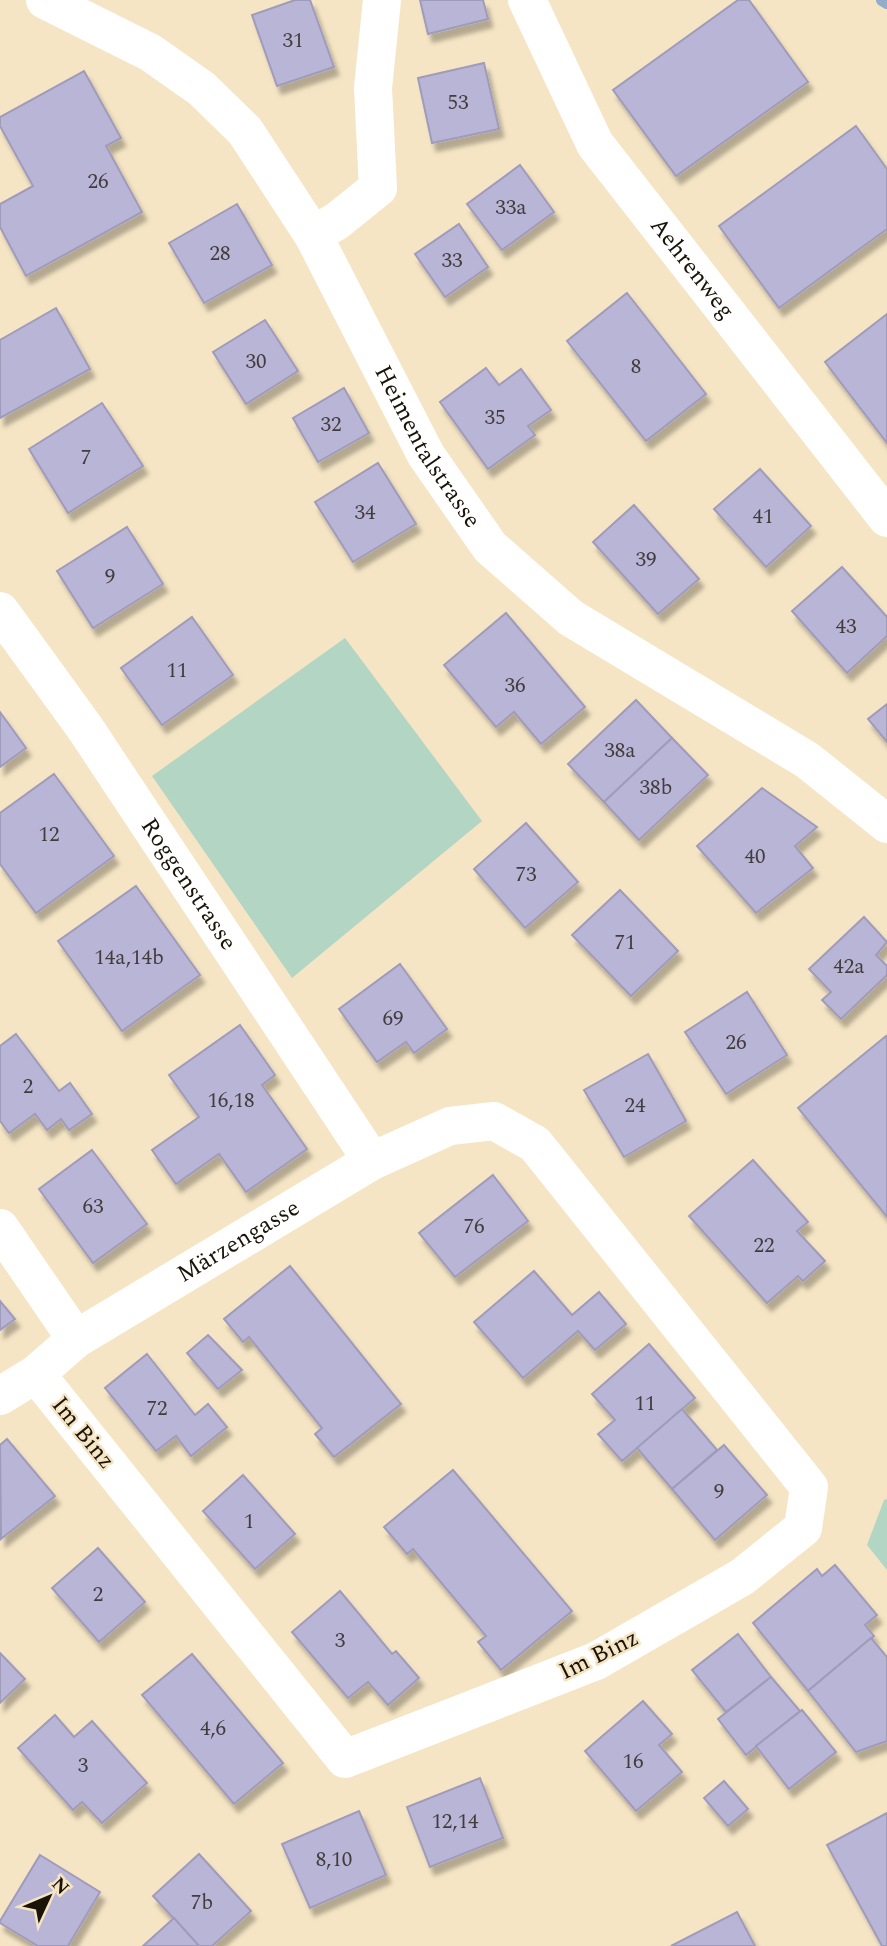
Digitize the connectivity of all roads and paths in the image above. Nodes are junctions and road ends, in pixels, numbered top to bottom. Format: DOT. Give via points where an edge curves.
graph roads {
  1 [pos="45,0"];
  2 [pos="382,0"];
  3 [pos="527,0"];
  4 [pos="313,235"];
  5 [pos="887,517"];
  6 [pos="0,611"];
  7 [pos="887,824"];
  8 [pos="494,1121"];
  9 [pos="372,1161"];
  10 [pos="0,1228"];
  11 [pos="76,1339"];
  12 [pos="36,1374"];
  13 [pos="0,1396"];
  1 -- 4 [label="street, Heimentalstrasse" via="151,53 202,89 245,131"];
  2 -- 4 [label="street" via="373,88 378,188"];
  3 -- 5 [label="street, Aehrenweg" via="595,144"];
  4 -- 7 [label="street, Heimentalstrasse" via="426,454 490,547 571,618 807,760"];
  6 -- 9 [label="street, Roggenstrasse" via="85,728"];
  8 -- 9 [label="street, Märzengasse" via="450,1126"];
  8 -- 12 [label="street, Im Binz" via="535,1144 809,1487 803,1528 743,1577 596,1661 345,1759"];
  9 -- 11 [label="street, Märzengasse"];
  10 -- 11 [label="street"];
  11 -- 12 [label="street, Märzengasse"];
  12 -- 13 [label="street, Märzengasse"];
}
